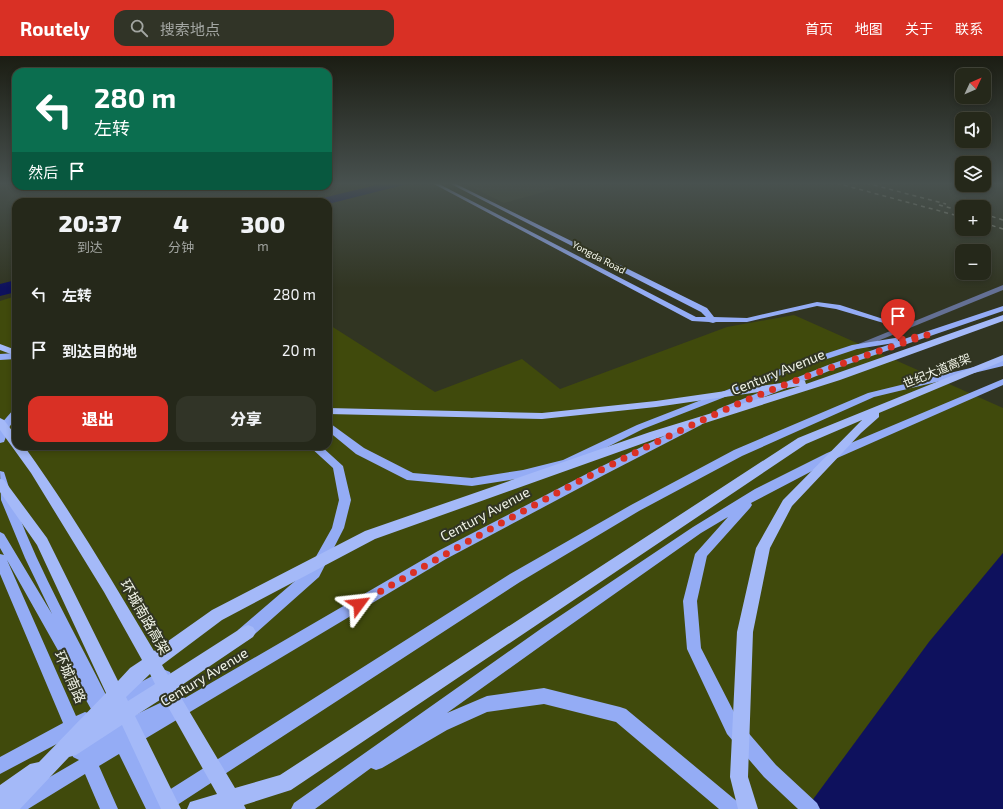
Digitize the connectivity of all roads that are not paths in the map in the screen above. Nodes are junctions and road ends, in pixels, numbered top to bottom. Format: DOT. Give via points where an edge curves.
graph roads {
  1 [pos="503,218"];
  2 [pos="522,218"];
  3 [pos="1003,287"];
  4 [pos="1003,308"];
  5 [pos="1003,318"];
  6 [pos="713,321"];
  7 [pos="904,327"];
  8 [pos="927,335"];
  9 [pos="0,347"];
  10 [pos="855,347"];
  11 [pos="12,352"];
  12 [pos="12,356"];
  13 [pos="0,358"];
  14 [pos="1003,358"];
  15 [pos="1003,363"];
  16 [pos="837,378"];
  17 [pos="1003,382"];
  18 [pos="882,408"];
  19 [pos="332,411"];
  20 [pos="12,417"];
  21 [pos="0,422"];
  22 [pos="332,429"];
  23 [pos="12,438"];
  24 [pos="0,440"];
  25 [pos="21,450"];
  26 [pos="319,450"];
  27 [pos="0,475"];
  28 [pos="0,483"];
  29 [pos="759,492"];
  30 [pos="0,537"];
  31 [pos="0,559"];
  32 [pos="248,632"];
  33 [pos="263,660"];
  34 [pos="0,766"];
  35 [pos="33,774"];
  36 [pos="144,785"];
  37 [pos="0,790"];
  38 [pos="321,794"];
  39 [pos="0,796"];
  40 [pos="7,809"];
  41 [pos="11,809"];
  42 [pos="110,809"];
  43 [pos="155,809"];
  44 [pos="171,809"];
  45 [pos="197,809"];
  46 [pos="236,809"];
  47 [pos="300,809"];
  48 [pos="733,809"];
  49 [pos="748,809"];
  50 [pos="810,809"];
  1 -- 6 [label="main road, Yongda Road" via="695,319"];
  2 -- 6 [label="main road, Yongda Road" via="704,310"];
  3 -- 7 [label="street"];
  4 -- 8 [label="main road, Century Avenue"];
  5 -- 16 [label="highway"];
  6 -- 7 [label="main road, Yongda Road" via="747,320 817,304 837,307"];
  7 -- 10 [label="street"];
  8 -- 10 [label="main road"];
  8 -- 33 [label="main road, Century Avenue" via="831,367 723,411 442,555"];
  9 -- 11 [label="highway"];
  10 -- 22 [label="main road" via="791,368 640,427 566,463 523,474 472,482 411,477 360,451"];
  12 -- 13 [label="main road"];
  14 -- 18 [label="highway, 世纪大道高架"];
  15 -- 43 [label="main road" via="871,395 738,453 635,508 514,578"];
  16 -- 19 [label="highway" via="656,404 542,416"];
  16 -- 40 [label="highway" via="654,435 356,542 218,614 136,674"];
  17 -- 29 [label="main road" via="831,456"];
  18 -- 45 [label="highway, 世纪大道高架" via="802,441 284,783"];
  18 -- 49 [label="highway" via="787,502 763,548 745,632 739,777"];
  20 -- 24 [label="main road" via="5,425"];
  21 -- 23 [label="highway, 环城南路高架"];
  25 -- 46 [label="highway, 环城南路高架" via="110,588"];
  26 -- 32 [label="main road" via="338,466 345,500 338,528 314,573"];
  27 -- 36 [label="main road" via="7,500 31,558"];
  28 -- 44 [label="highway" via="42,542"];
  29 -- 38 [label="main road" via="697,530 547,632"];
  29 -- 50 [label="main road" via="701,554 690,601 694,649 733,728 770,771"];
  30 -- 36 [label="main road"];
  31 -- 42 [label="main road, 环城南路"];
  32 -- 34 [label="main road"];
  32 -- 35 [label="highway"];
  33 -- 35 [label="main road"];
  33 -- 41 [label="main road, Century Avenue"];
  35 -- 37 [label="main road"];
  35 -- 39 [label="highway"];
  36 -- 43 [label="main road"];
  38 -- 47 [label="main road"];
  38 -- 48 [label="main road" via="448,721 487,704 544,696 620,716"];
}
